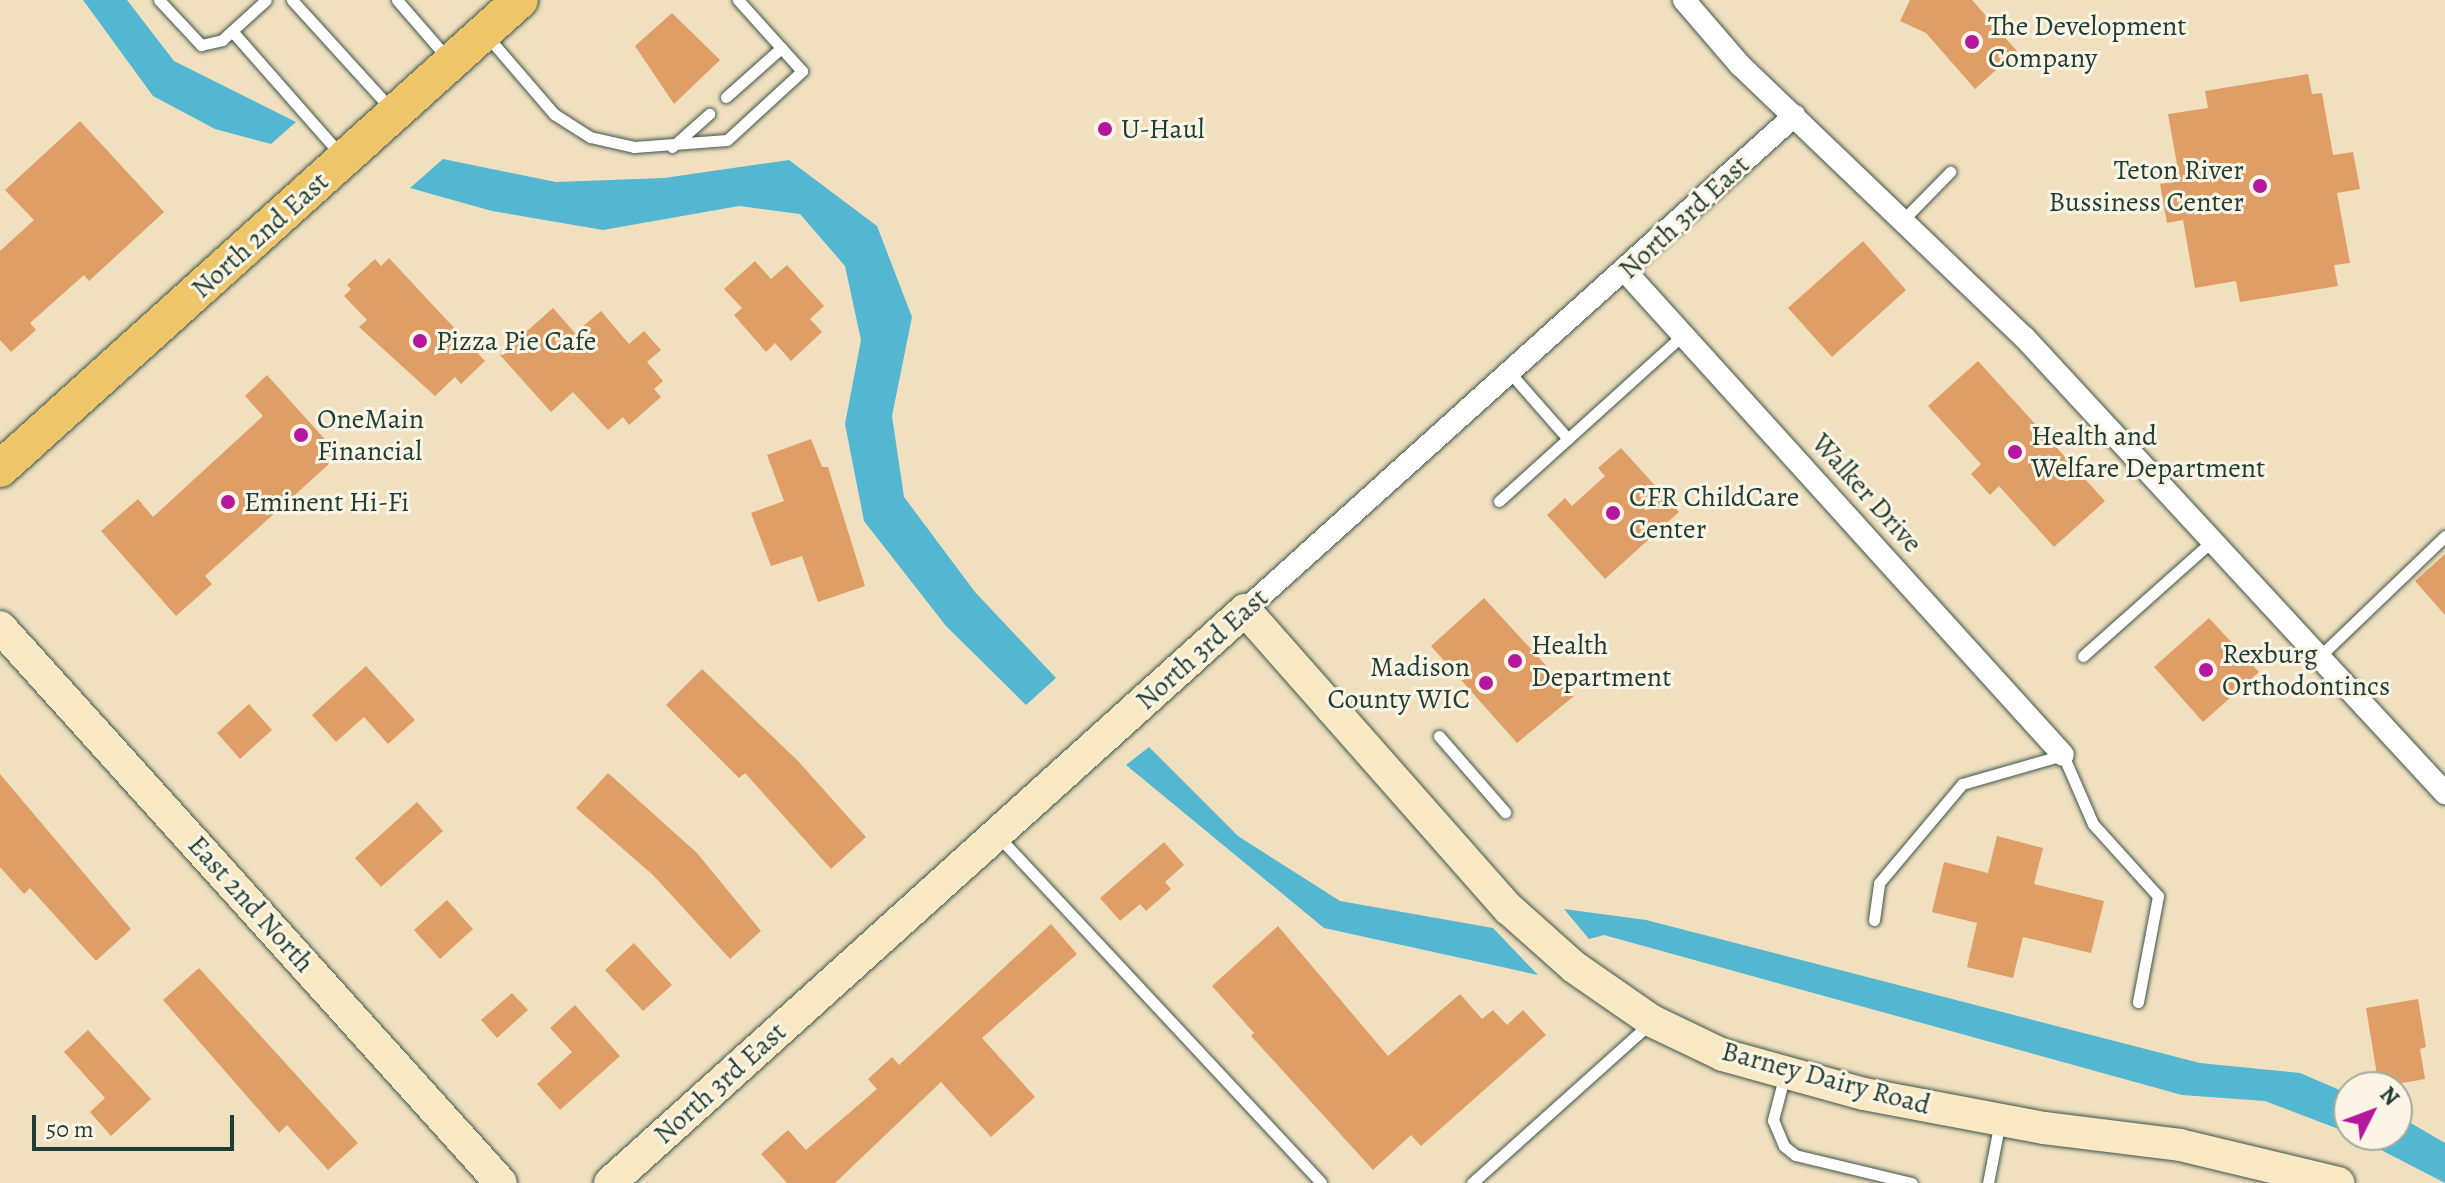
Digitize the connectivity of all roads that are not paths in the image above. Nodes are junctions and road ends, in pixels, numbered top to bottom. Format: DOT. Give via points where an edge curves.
graph roads {
  1 [pos="159,0"];
  2 [pos="266,0"];
  3 [pos="292,0"];
  4 [pos="520,0"];
  5 [pos="738,0"];
  6 [pos="1684,0"];
  7 [pos="401,2"];
  8 [pos="232,31"];
  9 [pos="484,33"];
  10 [pos="781,48"];
  11 [pos="451,62"];
  12 [pos="726,97"];
  13 [pos="395,113"];
  14 [pos="709,114"];
  15 [pos="1794,116"];
  16 [pos="672,147"];
  17 [pos="344,159"];
  18 [pos="1950,172"];
  19 [pos="1902,221"];
  20 [pos="1626,272"];
  21 [pos="1683,335"];
  22 [pos="1512,375"];
  23 [pos="1568,439"];
  24 [pos="0,469"];
  25 [pos="1499,501"];
  26 [pos="2445,536"];
  27 [pos="2212,541"];
  28 [pos="1245,610"];
  29 [pos="0,627"];
  30 [pos="2083,656"];
  31 [pos="2319,657"];
  32 [pos="1439,736"];
  33 [pos="2063,755"];
  34 [pos="2445,793"];
  35 [pos="1505,812"];
  36 [pos="995,833"];
  37 [pos="1874,920"];
  38 [pos="2138,1002"];
  39 [pos="1652,1021"];
  40 [pos="1785,1074"];
  41 [pos="2000,1120"];
  42 [pos="501,1183"];
  43 [pos="610,1183"];
  44 [pos="1321,1183"];
  45 [pos="1472,1183"];
  46 [pos="1912,1183"];
  47 [pos="1988,1183"];
  48 [pos="2338,1183"];
  1 -- 8 [label="lane" via="201,45"];
  2 -- 8 [label="lane"];
  3 -- 13 [label="lane"];
  4 -- 9 [label="main road, North 2nd East"];
  5 -- 10 [label="lane"];
  6 -- 15 [label="street"];
  7 -- 11 [label="lane"];
  8 -- 17 [label="lane"];
  9 -- 11 [label="main road, North 2nd East"];
  9 -- 16 [label="lane" via="554,114 590,137 634,147"];
  10 -- 12 [label="lane"];
  10 -- 16 [label="lane" via="802,71 727,140"];
  11 -- 13 [label="main road, North 2nd East"];
  13 -- 17 [label="main road, North 2nd East"];
  14 -- 16 [label="lane"];
  15 -- 19 [label="street"];
  15 -- 20 [label="street, North 3rd East"];
  17 -- 24 [label="main road, North 2nd East"];
  18 -- 19 [label="lane"];
  19 -- 27 [label="street" via="2024,337"];
  20 -- 21 [label="street, Walker Drive"];
  20 -- 22 [label="street, North 3rd East"];
  21 -- 23 [label="lane"];
  21 -- 33 [label="street, Walker Drive"];
  22 -- 23 [label="lane"];
  22 -- 28 [label="street, North 3rd East"];
  23 -- 25 [label="lane"];
  26 -- 31 [label="lane"];
  27 -- 30 [label="lane"];
  27 -- 31 [label="street"];
  28 -- 36 [label="street, North 3rd East"];
  28 -- 39 [label="street, Barney Dairy Road" via="1509,909 1585,976"];
  29 -- 42 [label="street, East 2nd North"];
  31 -- 34 [label="street"];
  32 -- 35 [label="lane"];
  33 -- 37 [label="lane" via="1962,784 1879,883"];
  33 -- 38 [label="lane" via="2093,824 2158,896"];
  36 -- 43 [label="street, North 3rd East"];
  36 -- 44 [label="lane"];
  39 -- 40 [label="street, Barney Dairy Road" via="1723,1055"];
  39 -- 45 [label="lane"];
  40 -- 41 [label="street, Barney Dairy Road"];
  40 -- 46 [label="lane" via="1773,1120 1784,1146 1795,1155"];
  41 -- 47 [label="lane"];
  41 -- 48 [label="street, Barney Dairy Road" via="2180,1145"];
}
